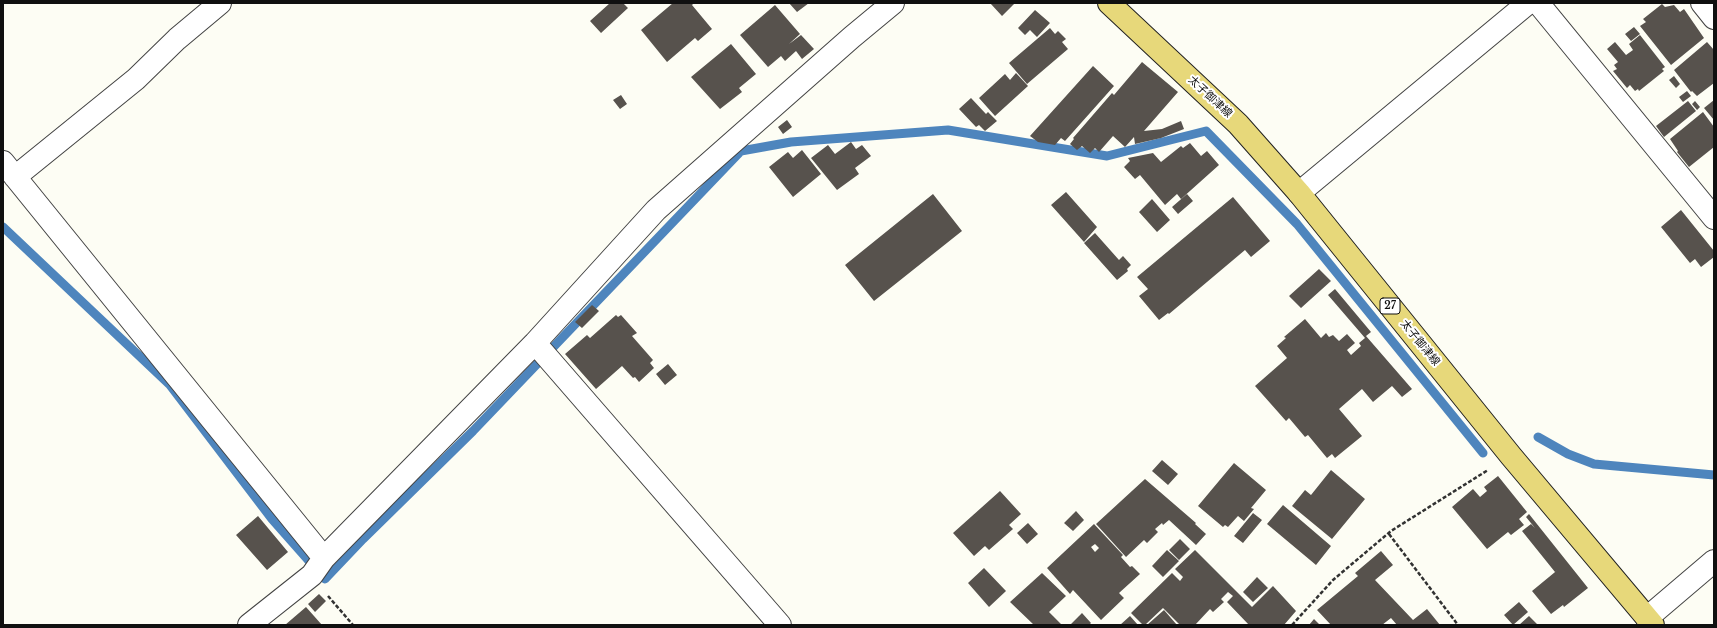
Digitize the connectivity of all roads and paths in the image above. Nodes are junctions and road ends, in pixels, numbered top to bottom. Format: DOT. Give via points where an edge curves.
graph roads {
  1 [pos="220,3"];
  2 [pos="894,3"];
  3 [pos="1109,3"];
  4 [pos="1528,3"];
  5 [pos="1538,3"];
  6 [pos="1702,3"];
  7 [pos="1714,18"];
  8 [pos="9,169"];
  9 [pos="1298,193"];
  10 [pos="1714,218"];
  11 [pos="535,343"];
  12 [pos="1510,456"];
  13 [pos="1388,534"];
  14 [pos="324,558"];
  15 [pos="1714,561"];
  16 [pos="312,575"];
  17 [pos="1650,621"];
  18 [pos="249,625"];
  19 [pos="353,625"];
  20 [pos="780,625"];
  21 [pos="1292,625"];
  22 [pos="1458,625"];
  1 -- 8 [label="street" via="136,78"];
  2 -- 11 [label="street" via="846,42 656,210"];
  3 -- 9 [label="main road, 太子御津線 / 27" via="1238,124"];
  4 -- 9 [label="street"];
  5 -- 10 [label="street"];
  6 -- 7 [label="street"];
  8 -- 14 [label="street"];
  9 -- 12 [label="main road, 太子御津線 / 27"];
  11 -- 14 [label="street"];
  11 -- 20 [label="street"];
  12 -- 13 [label="path"];
  12 -- 17 [label="main road, 太子御津線 / 27"];
  13 -- 21 [label="path" via="1333,580"];
  13 -- 22 [label="path"];
  14 -- 16 [label="street"];
  15 -- 17 [label="street"];
  16 -- 18 [label="street"];
  16 -- 19 [label="path"];
}
